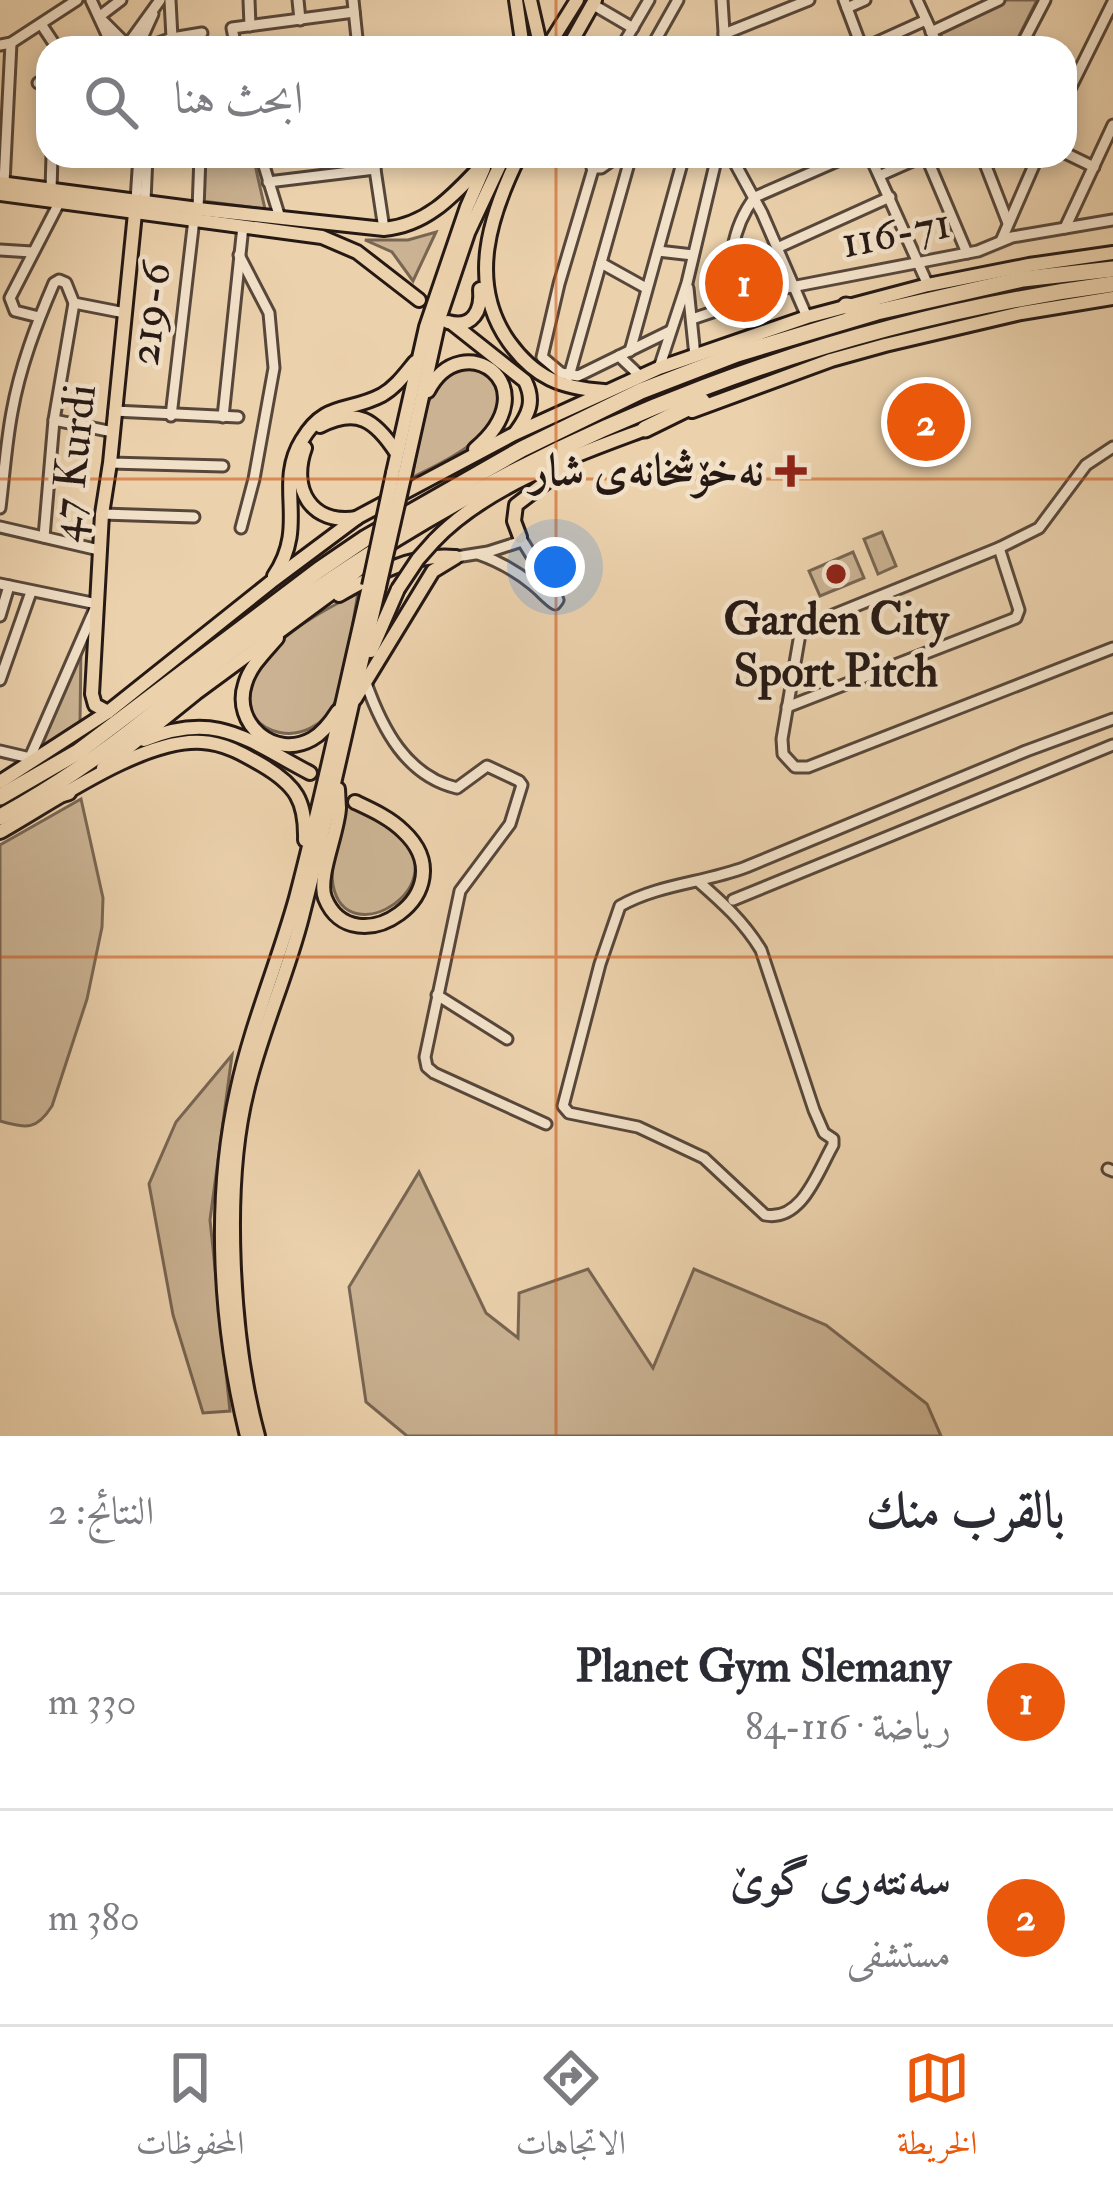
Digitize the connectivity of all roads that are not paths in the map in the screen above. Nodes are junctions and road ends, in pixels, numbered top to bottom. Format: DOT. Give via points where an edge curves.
graph roads {
  1 [pos="77,0"];
  2 [pos="91,0"];
  3 [pos="122,0"];
  4 [pos="170,0"];
  5 [pos="249,0"];
  6 [pos="298,0"];
  7 [pos="577,0"];
  8 [pos="649,0"];
  9 [pos="678,0"];
  10 [pos="722,0"];
  11 [pos="808,0"];
  12 [pos="865,0"];
  13 [pos="916,0"];
  14 [pos="999,0"];
  15 [pos="1045,0"];
  16 [pos="594,2"];
  17 [pos="1113,2"];
  18 [pos="353,3"];
  19 [pos="157,4"];
  20 [pos="845,4"];
  21 [pos="525,6"];
  22 [pos="101,19"];
  23 [pos="300,20"];
  24 [pos="926,20"];
  25 [pos="562,22"];
  26 [pos="41,24"];
  27 [pos="250,26"];
  28 [pos="633,28"];
  29 [pos="1100,28"];
  30 [pos="931,32"];
  31 [pos="202,33"];
  32 [pos="724,34"];
  33 [pos="1113,34"];
  34 [pos="49,36"];
  35 [pos="108,36"];
  36 [pos="138,36"];
  37 [pos="179,36"];
  38 [pos="194,36"];
  39 [pos="234,36"];
  40 [pos="357,36"];
  41 [pos="524,36"];
  42 [pos="536,36"];
  43 [pos="550,36"];
  44 [pos="574,36"];
  45 [pos="628,36"];
  46 [pos="658,36"];
  47 [pos="858,36"];
  48 [pos="890,36"];
  49 [pos="933,36"];
  50 [pos="1026,36"];
  51 [pos="6,44"];
  52 [pos="1077,66"];
  53 [pos="1113,125"];
  54 [pos="1077,159"];
  55 [pos="1094,167"];
  56 [pos="51,168"];
  57 [pos="142,168"];
  58 [pos="199,168"];
  59 [pos="264,168"];
  60 [pos="484,168"];
  61 [pos="488,168"];
  62 [pos="489,168"];
  63 [pos="490,168"];
  64 [pos="514,168"];
  65 [pos="592,168"];
  66 [pos="628,168"];
  67 [pos="681,168"];
  68 [pos="714,168"];
  69 [pos="738,168"];
  70 [pos="821,168"];
  71 [pos="876,168"];
  72 [pos="897,168"];
  73 [pos="930,168"];
  74 [pos="987,168"];
  75 [pos="1033,168"];
  76 [pos="375,170"];
  77 [pos="880,175"];
  78 [pos="268,182"];
  79 [pos="1,187"];
  80 [pos="50,190"];
  81 [pos="754,197"];
  82 [pos="890,197"];
  83 [pos="75,199"];
  84 [pos="59,203"];
  85 [pos="139,205"];
  86 [pos="196,214"];
  87 [pos="280,218"];
  88 [pos="1113,220"];
  89 [pos="1008,223"];
  90 [pos="243,226"];
  91 [pos="353,226"];
  92 [pos="1065,228"];
  93 [pos="384,229"];
  94 [pos="1001,241"];
  95 [pos="344,244"];
  96 [pos="777,248"];
  97 [pos="0,250"];
  98 [pos="658,251"];
  99 [pos="32,252"];
  100 [pos="967,253"];
  101 [pos="1113,253"];
  102 [pos="239,255"];
  103 [pos="693,255"];
  104 [pos="919,262"];
  105 [pos="601,263"];
  106 [pos="1113,268"];
  107 [pos="687,283"];
  108 [pos="1113,284"];
  109 [pos="928,285"];
  110 [pos="794,286"];
  111 [pos="646,288"];
  112 [pos="1113,298"];
  113 [pos="419,300"];
  114 [pos="74,302"];
  115 [pos="734,305"];
  116 [pos="846,306"];
  117 [pos="877,312"];
  118 [pos="125,313"];
  119 [pos="39,317"];
  120 [pos="807,317"];
  121 [pos="692,319"];
  122 [pos="670,331"];
  123 [pos="819,349"];
  124 [pos="714,351"];
  125 [pos="625,353"];
  126 [pos="737,354"];
  127 [pos="695,356"];
  128 [pos="420,357"];
  129 [pos="659,368"];
  130 [pos="569,376"];
  131 [pos="640,376"];
  132 [pos="606,392"];
  133 [pos="420,408"];
  134 [pos="6,411"];
  135 [pos="114,411"];
  136 [pos="171,416"];
  137 [pos="224,417"];
  138 [pos="238,417"];
  139 [pos="54,420"];
  140 [pos="646,429"];
  141 [pos="112,432"];
  142 [pos="514,434"];
  143 [pos="1113,447"];
  144 [pos="586,450"];
  145 [pos="396,452"];
  146 [pos="110,463"];
  147 [pos="455,465"];
  148 [pos="223,466"];
  149 [pos="399,473"];
  150 [pos="0,508"];
  151 [pos="102,514"];
  152 [pos="194,517"];
  153 [pos="358,518"];
  154 [pos="0,527"];
  155 [pos="242,528"];
  156 [pos="44,538"];
  157 [pos="519,541"];
  158 [pos="382,548"];
  159 [pos="999,548"];
  160 [pos="99,550"];
  161 [pos="478,554"];
  162 [pos="456,557"];
  163 [pos="515,572"];
  164 [pos="271,582"];
  165 [pos="4,585"];
  166 [pos="374,586"];
  167 [pos="31,592"];
  168 [pos="97,604"];
  169 [pos="310,609"];
  170 [pos="0,616"];
  171 [pos="292,621"];
  172 [pos="1113,648"];
  173 [pos="3,661"];
  174 [pos="0,680"];
  175 [pos="361,681"];
  176 [pos="146,683"];
  177 [pos="346,705"];
  178 [pos="787,706"];
  179 [pos="108,712"];
  180 [pos="129,714"];
  181 [pos="1113,718"];
  182 [pos="132,745"];
  183 [pos="1113,745"];
  184 [pos="0,751"];
  185 [pos="28,762"];
  186 [pos="1029,764"];
  187 [pos="310,773"];
  188 [pos="337,778"];
  189 [pos="7,792"];
  190 [pos="68,793"];
  191 [pos="356,802"];
  192 [pos="0,817"];
  193 [pos="0,832"];
  194 [pos="746,867"];
  195 [pos="303,872"];
  196 [pos="698,882"];
  197 [pos="755,892"];
  198 [pos="733,901"];
  199 [pos="294,924"];
  200 [pos="437,995"];
  201 [pos="507,1040"];
  202 [pos="546,1124"];
  203 [pos="248,1436"];
  204 [pos="258,1436"];
  1 -- 26 [label="street"];
  2 -- 22 [label="street"];
  3 -- 22 [label="street"];
  4 -- 37 [label="street"];
  5 -- 27 [label="street"];
  6 -- 23 [label="street"];
  7 -- 25 [label="main road"];
  8 -- 28 [label="street"];
  9 -- 46 [label="street"];
  10 -- 32 [label="street"];
  11 -- 32 [label="street"];
  12 -- 20 [label="street"];
  13 -- 24 [label="street"];
  14 -- 30 [label="street"];
  15 -- 50 [label="street"];
  16 -- 28 [label="street"];
  16 -- 44 [label="main road"];
  17 -- 29 [label="street"];
  18 -- 23 [label="street"];
  18 -- 40 [label="street"];
  19 -- 36 [label="street"];
  20 -- 47 [label="street"];
  21 -- 25 [label="main road" via="544,24"];
  21 -- 41 [label="main road"];
  21 -- 42 [label="main road"];
  22 -- 35 [label="street"];
  23 -- 27 [label="street"];
  24 -- 30 [label="street"];
  24 -- 48 [label="street"];
  25 -- 43 [label="main road"];
  26 -- 34 [label="street"];
  26 -- 51 [label="street"];
  27 -- 39 [label="street" via="232,28"];
  28 -- 45 [label="street"];
  29 -- 33 [label="street"];
  29 -- 52 [label="street"];
  30 -- 49 [label="street"];
  31 -- 38 [label="street"];
  51 -- 79 [label="street"];
  53 -- 55 [label="street"];
  54 -- 55 [label="street"];
  55 -- 92 [label="street"];
  56 -- 80 [label="street"];
  57 -- 85 [label="street"];
  58 -- 86 [label="street, 219-6"];
  59 -- 78 [label="street"];
  60 -- 93 [label="main road" via="431,214"];
  61 -- 128 [label="main road" via="467,207"];
  62 -- 133 [label="main road" via="440,316"];
  63 -- 142 [label="main road" via="481,308 470,320 450,323 527,386 530,409"];
  64 -- 132 [label="main road" via="488,242 494,315 537,372 569,388"];
  65 -- 130 [label="street" via="542,351"];
  66 -- 105 [label="street"];
  67 -- 98 [label="street"];
  68 -- 103 [label="street"];
  69 -- 81 [label="street"];
  70 -- 81 [label="street"];
  71 -- 77 [label="street"];
  72 -- 77 [label="street"];
  73 -- 100 [label="street"];
  74 -- 89 [label="street"];
  75 -- 89 [label="street"];
  76 -- 78 [label="street"];
  76 -- 93 [label="street"];
  77 -- 82 [label="street"];
  78 -- 87 [label="street"];
  79 -- 80 [label="main road"];
  79 -- 84 [label="main road"];
  80 -- 83 [label="main road"];
  81 -- 96 [label="street"];
  81 -- 115 [label="street" via="731,255"];
  82 -- 96 [label="street"];
  82 -- 104 [label="street"];
  83 -- 84 [label="main road"];
  83 -- 85 [label="main road"];
  84 -- 99 [label="street"];
  85 -- 86 [label="main road"];
  85 -- 118 [label="main road, 47 Kurdi"];
  86 -- 87 [label="main road"];
  86 -- 90 [label="main road"];
  86 -- 136 [label="street, 219-6"];
  87 -- 91 [label="main road"];
  88 -- 92 [label="street, 116-71"];
  89 -- 94 [label="street"];
  90 -- 95 [label="main road"];
  90 -- 102 [label="street"];
  91 -- 93 [label="main road"];
  91 -- 95 [label="main road" via="359,238"];
  92 -- 94 [label="street, 116-71"];
  94 -- 100 [label="street, 116-71"];
  95 -- 113 [label="main road"];
  96 -- 110 [label="street"];
  97 -- 99 [label="street"];
  98 -- 103 [label="street"];
  98 -- 111 [label="street"];
  99 -- 119 [label="street" via="10,298 15,311"];
  100 -- 104 [label="street, 116-71"];
  101 -- 109 [label="main road"];
  102 -- 137 [label="street"];
  102 -- 155 [label="street" via="269,313 274,368"];
  103 -- 107 [label="street"];
  104 -- 109 [label="street"];
  104 -- 110 [label="street, 116-71"];
  105 -- 111 [label="street"];
  105 -- 130 [label="street"];
  106 -- 117 [label="highway"];
  107 -- 121 [label="street"];
  107 -- 122 [label="street"];
  108 -- 123 [label="highway" via="974,307"];
  109 -- 116 [label="main road"];
  110 -- 115 [label="street, 116-71"];
  110 -- 120 [label="street"];
  111 -- 125 [label="street"];
  112 -- 140 [label="main road" via="831,359"];
  114 -- 118 [label="street"];
  114 -- 119 [label="street" via="59,280"];
  114 -- 139 [label="street"];
  115 -- 121 [label="street, 116-71"];
  116 -- 117 [label="highway"];
  116 -- 120 [label="main road"];
  117 -- 126 [label="highway"];
  118 -- 135 [label="main road, 47 Kurdi"];
  119 -- 134 [label="street"];
  120 -- 124 [label="main road"];
  121 -- 127 [label="street"];
  122 -- 125 [label="street"];
  122 -- 129 [label="street"];
  123 -- 140 [label="highway"];
  123 -- 158 [label="highway" via="578,441"];
  124 -- 126 [label="highway"];
  124 -- 127 [label="main road"];
  125 -- 130 [label="street"];
  125 -- 131 [label="street"];
  126 -- 180 [label="highway" via="538,442 366,538"];
  127 -- 129 [label="main road"];
  128 -- 145 [label="main road"];
  128 -- 164 [label="main road" via="395,386 313,423 294,454 289,550"];
  129 -- 131 [label="main road"];
  131 -- 132 [label="main road"];
  132 -- 142 [label="main road"];
  133 -- 147 [label="main road" via="431,383 452,365 472,362 495,373 506,396 502,419"];
  133 -- 149 [label="main road"];
  134 -- 150 [label="street"];
  135 -- 136 [label="street"];
  135 -- 141 [label="main road, 47 Kurdi"];
  136 -- 137 [label="street"];
  137 -- 138 [label="street"];
  139 -- 141 [label="street"];
  139 -- 156 [label="street"];
  140 -- 144 [label="main road"];
  141 -- 146 [label="main road, 47 Kurdi"];
  142 -- 147 [label="main road"];
  143 -- 159 [label="street" via="1086,465 1039,528"];
  144 -- 157 [label="main road" via="518,502"];
  144 -- 175 [label="main road, bridge" via="496,494 434,541 398,589"];
  145 -- 149 [label="main road"];
  145 -- 153 [label="main road" via="360,417 336,418 307,442 300,473 312,507 339,520"];
  146 -- 148 [label="street"];
  146 -- 151 [label="main road, 47 Kurdi"];
  147 -- 153 [label="main road"];
  149 -- 166 [label="main road, bridge"];
  151 -- 152 [label="street"];
  151 -- 160 [label="main road, 47 Kurdi"];
  153 -- 164 [label="main road"];
  154 -- 156 [label="street"];
  156 -- 160 [label="street"];
  157 -- 161 [label="street"];
  157 -- 163 [label="street"];
  157 -- 163 [label="street" via="556,603"];
  158 -- 169 [label="main road"];
  158 -- 189 [label="highway" via="102,752"];
  159 -- 178 [label="street" via="801,628"];
  159 -- 178 [label="street" via="1016,617"];
  160 -- 168 [label="main road, 47 Kurdi"];
  161 -- 162 [label="street"];
  161 -- 163 [label="street"];
  162 -- 169 [label="main road" via="394,567"];
  162 -- 175 [label="main road" via="433,571"];
  164 -- 176 [label="main road"];
  165 -- 167 [label="street"];
  165 -- 170 [label="street"];
  166 -- 175 [label="main road"];
  166 -- 177 [label="main road"];
  167 -- 168 [label="street"];
  167 -- 173 [label="street"];
  168 -- 179 [label="main road, 47 Kurdi" via="92,698"];
  168 -- 185 [label="street"];
  169 -- 171 [label="main road"];
  171 -- 177 [label="main road" via="246,680 248,721 274,743 300,744"];
  171 -- 182 [label="main road"];
  172 -- 178 [label="street" via="803,768 782,751"];
  173 -- 174 [label="street"];
  175 -- 177 [label="main road"];
  175 -- 200 [label="street" via="398,750 433,780 457,788 487,766 522,785 510,824 460,891"];
  176 -- 179 [label="main road"];
  176 -- 180 [label="highway"];
  177 -- 188 [label="main road"];
  177 -- 195 [label="main road"];
  179 -- 185 [label="main road"];
  180 -- 189 [label="highway"];
  181 -- 186 [label="street"];
  182 -- 187 [label="main road" via="211,727"];
  182 -- 190 [label="main road"];
  183 -- 186 [label="street"];
  184 -- 185 [label="street"];
  185 -- 189 [label="main road"];
  186 -- 194 [label="street"];
  186 -- 197 [label="street"];
  188 -- 191 [label="main road" via="325,898 346,921 372,926 417,898 422,867 405,832"];
  188 -- 199 [label="main road"];
  189 -- 190 [label="highway"];
  189 -- 192 [label="highway"];
  190 -- 193 [label="main road"];
  190 -- 195 [label="main road" via="161,747 232,748 295,792 304,814"];
  194 -- 196 [label="street"];
  194 -- 197 [label="street"];
  195 -- 199 [label="main road"];
  196 -- 196 [label="street" via="644,893 620,907 562,1106 638,1127 704,1158 776,1217 797,1207 833,1139 814,1110 761,950"];
  197 -- 198 [label="street"];
  199 -- 203 [label="main road" via="255,1024 226,1159 231,1360"];
  199 -- 204 [label="main road" via="238,1142 239,1315"];
  200 -- 201 [label="street"];
  200 -- 202 [label="street" via="427,1067"];
}
